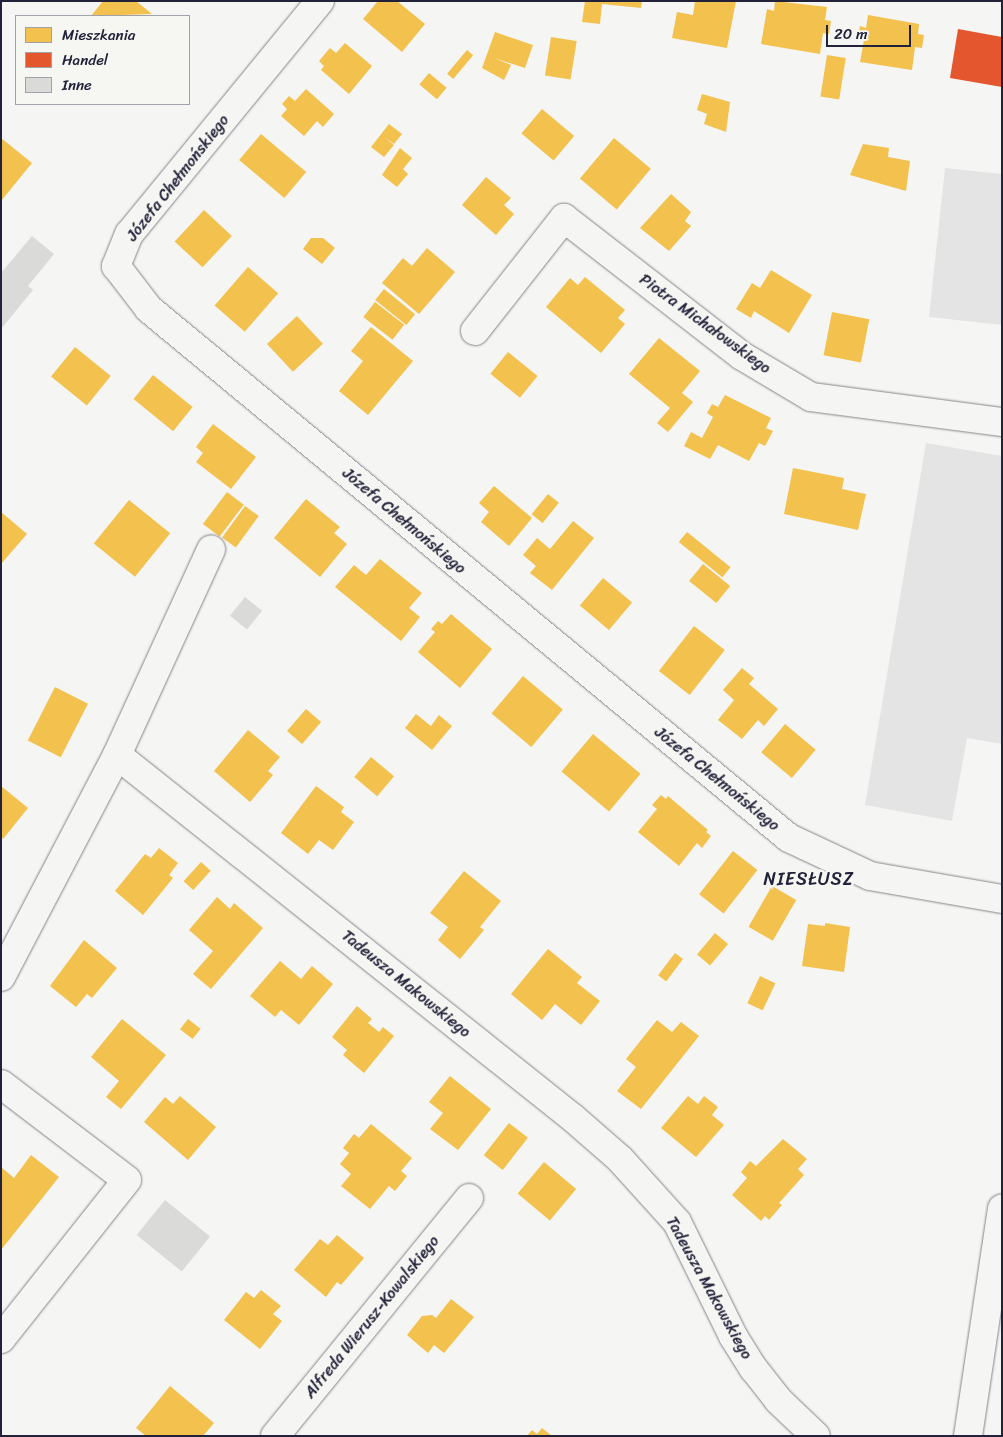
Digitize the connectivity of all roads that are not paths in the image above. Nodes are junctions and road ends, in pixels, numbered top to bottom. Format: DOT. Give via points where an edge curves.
graph roads {
  1 [pos="320,1"];
  2 [pos="475,331"];
  3 [pos="1002,422"];
  4 [pos="211,550"];
  5 [pos="117,755"];
  6 [pos="1002,899"];
  7 [pos="1,977"];
  8 [pos="1,1084"];
  9 [pos="469,1198"];
  10 [pos="1002,1210"];
  11 [pos="1,1339"];
  12 [pos="275,1436"];
  13 [pos="816,1436"];
  14 [pos="968,1436"];
  1 -- 6 [label="street, Józefa Chełmońskiego" via="129,234 116,266 149,309 789,838 870,876"];
  2 -- 3 [label="street, Piotra Michałowskiego" via="564,218 742,356 811,397"];
  4 -- 5 [label="street"];
  5 -- 7 [label="street"];
  5 -- 13 [label="street, Tadeusza Makowskiego" via="573,1118 620,1159 677,1222 733,1336 754,1369 778,1400"];
  8 -- 11 [label="street" via="127,1180"];
  9 -- 12 [label="street, Alfreda Wierusz-Kowalskiego"];
  10 -- 14 [label="street"];
}
